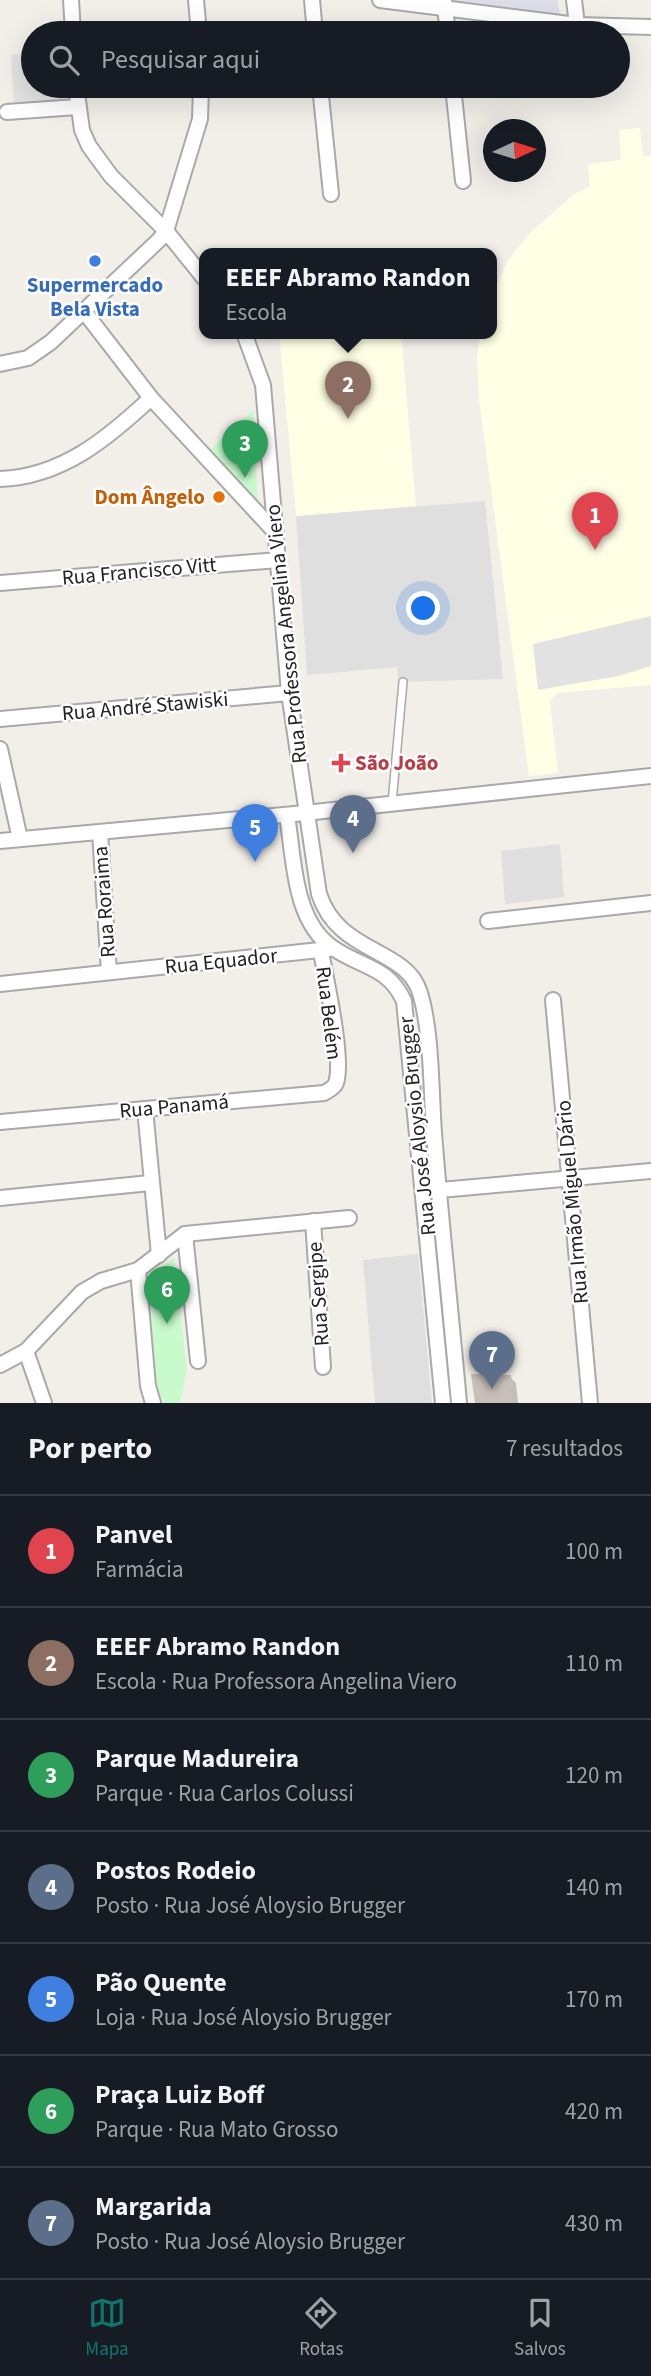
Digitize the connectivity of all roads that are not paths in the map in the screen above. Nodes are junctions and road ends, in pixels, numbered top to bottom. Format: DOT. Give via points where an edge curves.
graph roads {
  1 [pos="71,0"];
  2 [pos="196,0"];
  3 [pos="312,0"];
  4 [pos="380,0"];
  5 [pos="574,0"];
  6 [pos="445,4"];
  7 [pos="72,21"];
  8 [pos="198,21"];
  9 [pos="314,21"];
  10 [pos="552,21"];
  11 [pos="577,21"];
  12 [pos="630,26"];
  13 [pos="651,27"];
  14 [pos="77,98"];
  15 [pos="201,98"];
  16 [pos="321,98"];
  17 [pos="454,98"];
  18 [pos="77,107"];
  19 [pos="7,112"];
  20 [pos="463,181"];
  21 [pos="331,194"];
  22 [pos="166,231"];
  23 [pos="199,271"];
  24 [pos="83,310"];
  25 [pos="246,339"];
  26 [pos="0,364"];
  27 [pos="151,398"];
  28 [pos="0,479"];
  29 [pos="275,532"];
  30 [pos="278,560"];
  31 [pos="0,583"];
  32 [pos="403,682"];
  33 [pos="289,693"];
  34 [pos="0,719"];
  35 [pos="0,749"];
  36 [pos="651,776"];
  37 [pos="392,804"];
  38 [pos="305,813"];
  39 [pos="287,815"];
  40 [pos="100,832"];
  41 [pos="20,839"];
  42 [pos="0,841"];
  43 [pos="319,894"];
  44 [pos="301,900"];
  45 [pos="651,903"];
  46 [pos="488,921"];
  47 [pos="350,939"];
  48 [pos="327,950"];
  49 [pos="392,970"];
  50 [pos="109,972"];
  51 [pos="0,984"];
  52 [pos="554,1000"];
  53 [pos="423,1011"];
  54 [pos="407,1014"];
  55 [pos="411,1056"];
  56 [pos="428,1056"];
  57 [pos="337,1074"];
  58 [pos="145,1110"];
  59 [pos="0,1122"];
  60 [pos="651,1171"];
  61 [pos="569,1180"];
  62 [pos="150,1183"];
  63 [pos="439,1190"];
  64 [pos="423,1191"];
  65 [pos="0,1198"];
  66 [pos="349,1218"];
  67 [pos="313,1221"];
  68 [pos="185,1234"];
  69 [pos="159,1255"];
  70 [pos="138,1270"];
  71 [pos="26,1351"];
  72 [pos="198,1361"];
  73 [pos="0,1365"];
  74 [pos="323,1367"];
  75 [pos="44,1403"];
  76 [pos="153,1403"];
  77 [pos="443,1403"];
  78 [pos="459,1403"];
  79 [pos="590,1403"];
  1 -- 7 [label="street"];
  2 -- 8 [label="street"];
  3 -- 9 [label="street"];
  4 -- 6 [label="street"];
  5 -- 11 [label="street"];
  6 -- 10 [label="street"];
  12 -- 13 [label="street"];
  14 -- 18 [label="street"];
  15 -- 22 [label="street" via="200,119"];
  16 -- 21 [label="street"];
  17 -- 20 [label="street"];
  18 -- 19 [label="street"];
  18 -- 22 [label="street" via="89,146 111,176"];
  22 -- 23 [label="street"];
  22 -- 24 [label="street" via="148,253"];
  24 -- 26 [label="street" via="38,352"];
  24 -- 27 [label="street"];
  25 -- 29 [label="street, Rua Professora Angelina Viero" via="263,385"];
  27 -- 28 [label="street" via="110,435 68,462"];
  27 -- 29 [label="street"];
  29 -- 30 [label="street, Rua Professora Angelina Viero"];
  30 -- 31 [label="street, Rua Francisco Vitt"];
  30 -- 33 [label="street, Rua Professora Angelina Viero"];
  32 -- 37 [label="lane"];
  33 -- 34 [label="street, Rua André Stawiski"];
  33 -- 38 [label="street, Rua Professora Angelina Viero"];
  35 -- 41 [label="street"];
  36 -- 37 [label="street"];
  37 -- 38 [label="street"];
  38 -- 39 [label="street"];
  38 -- 43 [label="street, Rua José Aloysio Brugger"];
  39 -- 40 [label="street"];
  39 -- 44 [label="street, Rua José Aloysio Brugger"];
  40 -- 41 [label="street"];
  40 -- 50 [label="street, Rua Roraima"];
  41 -- 42 [label="street"];
  43 -- 44 [label="street"];
  43 -- 47 [label="street, Rua José Aloysio Brugger" via="330,919"];
  44 -- 48 [label="street, Rua José Aloysio Brugger"];
  45 -- 46 [label="street"];
  47 -- 48 [label="street"];
  47 -- 49 [label="street, Rua José Aloysio Brugger"];
  48 -- 49 [label="street, Rua José Aloysio Brugger"];
  48 -- 50 [label="street, Rua Equador"];
  48 -- 57 [label="street, Rua Belém"];
  49 -- 53 [label="street, Rua José Aloysio Brugger" via="412,976"];
  49 -- 54 [label="street, Rua José Aloysio Brugger"];
  50 -- 51 [label="street, Rua Equador"];
  52 -- 61 [label="street, Rua Irmão Miguel Dário"];
  53 -- 54 [label="street"];
  53 -- 56 [label="street, Rua José Aloysio Brugger"];
  54 -- 55 [label="street, Rua José Aloysio Brugger"];
  55 -- 56 [label="street"];
  55 -- 64 [label="street, Rua José Aloysio Brugger"];
  56 -- 63 [label="street, Rua José Aloysio Brugger"];
  57 -- 58 [label="street, Rua Panamá" via="336,1084 324,1093"];
  58 -- 59 [label="street, Rua Panamá"];
  58 -- 62 [label="street"];
  60 -- 61 [label="street"];
  61 -- 63 [label="street"];
  61 -- 79 [label="street, Rua Irmão Miguel Dário"];
  62 -- 65 [label="street"];
  62 -- 69 [label="street"];
  63 -- 64 [label="street"];
  63 -- 78 [label="street, Rua José Aloysio Brugger"];
  64 -- 77 [label="street, Rua José Aloysio Brugger"];
  66 -- 67 [label="street"];
  67 -- 68 [label="street"];
  67 -- 74 [label="street, Rua Sergipe"];
  68 -- 69 [label="street"];
  68 -- 72 [label="street"];
  69 -- 70 [label="street"];
  70 -- 71 [label="street" via="82,1292"];
  70 -- 76 [label="street"];
  71 -- 73 [label="street"];
  71 -- 75 [label="street"];
}
